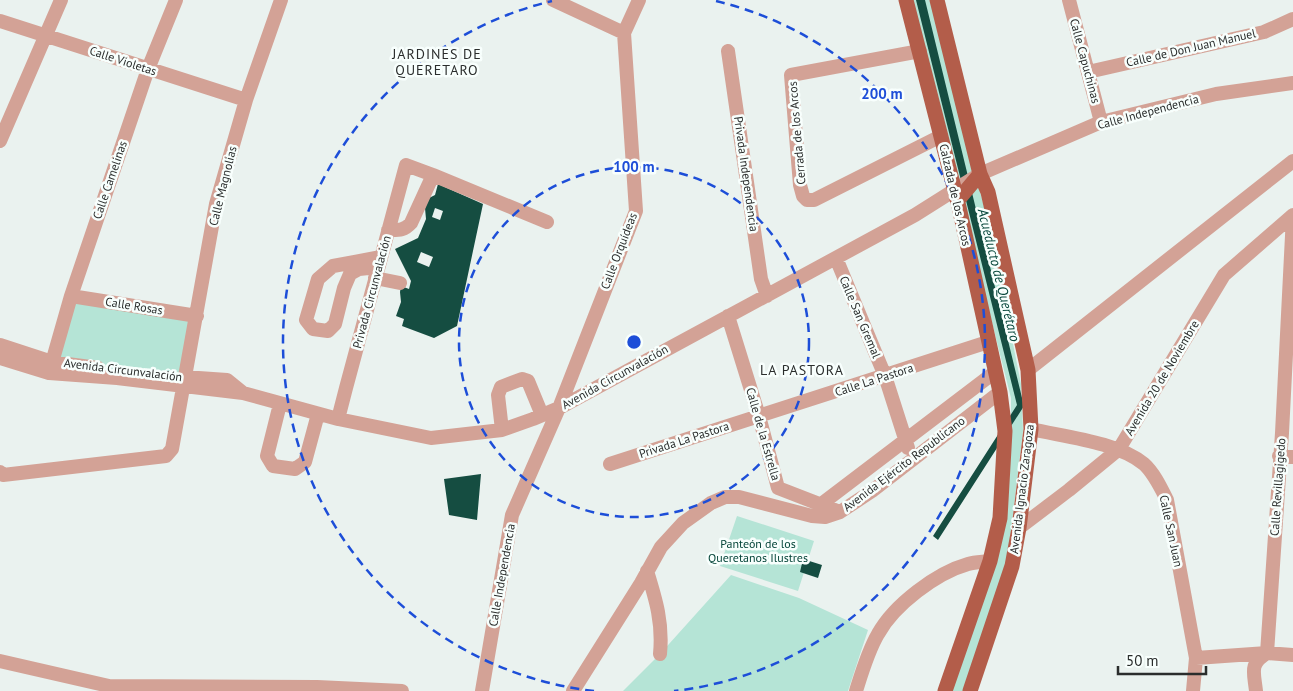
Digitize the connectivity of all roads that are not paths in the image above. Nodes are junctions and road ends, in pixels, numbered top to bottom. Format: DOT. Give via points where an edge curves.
graph roads {
  1 [pos="61,0"];
  2 [pos="176,0"];
  3 [pos="281,0"];
  4 [pos="553,0"];
  5 [pos="640,0"];
  6 [pos="906,0"];
  7 [pos="937,0"];
  8 [pos="1069,0"];
  9 [pos="1293,18"];
  10 [pos="0,21"];
  11 [pos="624,33"];
  12 [pos="45,36"];
  13 [pos="728,51"];
  14 [pos="920,51"];
  15 [pos="148,69"];
  16 [pos="1088,72"];
  17 [pos="1293,83"];
  18 [pos="246,100"];
  19 [pos="1101,122"];
  20 [pos="941,136"];
  21 [pos="0,141"];
  22 [pos="1293,160"];
  23 [pos="980,174"];
  24 [pos="433,175"];
  25 [pos="957,195"];
  26 [pos="1293,216"];
  27 [pos="547,222"];
  28 [pos="388,230"];
  29 [pos="836,258"];
  30 [pos="378,267"];
  31 [pos="400,284"];
  32 [pos="71,296"];
  33 [pos="767,296"];
  34 [pos="197,316"];
  35 [pos="728,316"];
  36 [pos="1290,338"];
  37 [pos="988,342"];
  38 [pos="0,345"];
  39 [pos="0,358"];
  40 [pos="51,368"];
  41 [pos="1028,370"];
  42 [pos="995,372"];
  43 [pos="885,376"];
  44 [pos="185,382"];
  45 [pos="1000,392"];
  46 [pos="280,404"];
  47 [pos="559,408"];
  48 [pos="318,414"];
  49 [pos="542,415"];
  50 [pos="759,416"];
  51 [pos="338,420"];
  52 [pos="1031,429"];
  53 [pos="502,430"];
  54 [pos="1287,433"];
  55 [pos="906,440"];
  56 [pos="1119,449"];
  57 [pos="1286,456"];
  58 [pos="912,461"];
  59 [pos="610,464"];
  60 [pos="0,472"];
  61 [pos="820,504"];
  62 [pos="840,512"];
  63 [pos="1019,528"];
  64 [pos="990,561"];
  65 [pos="647,570"];
  66 [pos="1267,653"];
  67 [pos="660,654"];
  68 [pos="1293,655"];
  69 [pos="1196,658"];
  70 [pos="0,661"];
  71 [pos="402,691"];
  72 [pos="482,691"];
  73 [pos="574,691"];
  74 [pos="856,691"];
  75 [pos="945,691"];
  76 [pos="970,691"];
  77 [pos="1193,691"];
  78 [pos="1256,691"];
  1 -- 12 [label="street"];
  2 -- 15 [label="street, Calle Camelinas"];
  3 -- 18 [label="street, Calle Magnolias"];
  4 -- 11 [label="street"];
  5 -- 11 [label="street, Calle Orquídeas"];
  6 -- 14 [label="main road, Calzada de los Arcos"];
  7 -- 23 [label="main road"];
  8 -- 16 [label="street, Calle Capuchinas"];
  9 -- 16 [label="street, Calle de Don Juan Manuel" via="1264,32"];
  10 -- 12 [label="street, Calle Violetas"];
  11 -- 47 [label="street, Calle Orquídeas" via="636,211"];
  12 -- 15 [label="street, Calle Violetas"];
  12 -- 21 [label="street"];
  13 -- 33 [label="street, Privada Independencia" via="761,279"];
  14 -- 20 [label="main road, Calzada de los Arcos"];
  14 -- 20 [label="street, Cerrada de los Arcos" via="791,75 803,196 814,200"];
  15 -- 18 [label="street, Calle Violetas"];
  15 -- 32 [label="street, Calle Camelinas"];
  16 -- 19 [label="street, Calle Capuchinas"];
  17 -- 19 [label="street, Calle Independencia" via="1216,94"];
  18 -- 34 [label="street, Calle Magnolias" via="216,204"];
  19 -- 23 [label="street, Calle Independencia"];
  20 -- 25 [label="main road, Calzada de los Arcos"];
  22 -- 41 [label="street"];
  23 -- 25 [label="main road"];
  23 -- 41 [label="main road" via="990,199"];
  24 -- 27 [label="street"];
  24 -- 28 [label="street" via="411,223 401,230"];
  24 -- 28 [label="street, Privada Circunvalación" via="406,165"];
  25 -- 29 [label="street, Avenida Circunvalación"];
  25 -- 37 [label="main road, Calzada de los Arcos"];
  26 -- 36 [label="street, Calle Revillagigedo"];
  26 -- 56 [label="street, Avenida 20 de Noviembre" via="1224,275"];
  28 -- 30 [label="street, Privada Circunvalación"];
  29 -- 33 [label="street, Avenida Circunvalación"];
  29 -- 43 [label="street, Calle San Gremal"];
  30 -- 30 [label="street" via="359,269 350,274 335,324 328,332 313,329 306,320 318,279 333,266"];
  30 -- 31 [label="street"];
  30 -- 51 [label="street, Privada Circunvalación"];
  32 -- 34 [label="street, Calle Rosas"];
  32 -- 40 [label="street, Calle Camelinas"];
  33 -- 35 [label="street, Avenida Circunvalación"];
  34 -- 44 [label="street, Calle Magnolias"];
  35 -- 47 [label="street, Avenida Circunvalación"];
  35 -- 50 [label="street, Calle de la Estrella"];
  36 -- 54 [label="street, Calle Revillagigedo"];
  37 -- 42 [label="main road, Calzada de los Arcos"];
  37 -- 43 [label="street, Calle La Pastora"];
  38 -- 40 [label="street, Avenida Circunvalación"];
  39 -- 40 [label="street, Avenida Circunvalación"];
  40 -- 44 [label="street, Avenida Circunvalación" via="117,378"];
  41 -- 52 [label="main road, Avenida Ignacio Zaragoza"];
  42 -- 45 [label="main road, Calzada de los Arcos"];
  42 -- 55 [label="street"];
  43 -- 50 [label="street, Calle La Pastora"];
  43 -- 55 [label="street, Calle San Gremal"];
  44 -- 46 [label="street, Avenida Circunvalación" via="244,393"];
  44 -- 60 [label="street, Calle Magnolias" via="172,448 166,456 2,475"];
  45 -- 58 [label="street, Avenida Ejército Republicano"];
  45 -- 64 [label="main road, Avenida Ignacio Zaragoza" via="1005,431 1000,518"];
  46 -- 48 [label="street, Avenida Circunvalación"];
  46 -- 48 [label="street" via="267,456 273,466 295,469 305,462"];
  47 -- 49 [label="street, Avenida Circunvalación"];
  47 -- 72 [label="street, Calle Independencia" via="512,515"];
  48 -- 51 [label="street, Avenida Circunvalación"];
  49 -- 53 [label="street, Avenida Circunvalación"];
  49 -- 53 [label="street" via="528,381 522,379 501,386 498,395"];
  50 -- 59 [label="street, Privada La Pastora"];
  50 -- 61 [label="street, Calle de la Estrella" via="778,488"];
  51 -- 53 [label="street, Avenida Circunvalación" via="431,438"];
  52 -- 56 [label="street, Calle San Juan"];
  52 -- 63 [label="main road, Avenida Ignacio Zaragoza"];
  54 -- 57 [label="street, Calle Revillagigedo"];
  55 -- 58 [label="street, Calle San Gremal"];
  55 -- 61 [label="street"];
  56 -- 63 [label="street, Avenida 20 de Noviembre"];
  56 -- 69 [label="street, Calle San Juan" via="1145,465 1167,500"];
  57 -- 66 [label="street, Calle Revillagigedo"];
  58 -- 62 [label="street, Avenida Ejército Republicano"];
  61 -- 62 [label="street, Calle de la Estrella"];
  62 -- 65 [label="street, Avenida Ejército Republicano" via="825,517 812,516 739,497 725,497 711,503 683,524 661,547"];
  63 -- 76 [label="main road, Avenida Ignacio Zaragoza" via="1012,566"];
  64 -- 74 [label="street" via="950,571 915,593 878,633"];
  64 -- 75 [label="main road, Avenida Ignacio Zaragoza"];
  65 -- 67 [label="street" via="659,608"];
  65 -- 73 [label="street, Avenida Ejército Republicano"];
  66 -- 68 [label="street"];
  66 -- 69 [label="street"];
  66 -- 78 [label="street" via="1254,665"];
  69 -- 77 [label="street, Calle San Juan"];
  70 -- 71 [label="street" via="108,686 317,687"];
}
